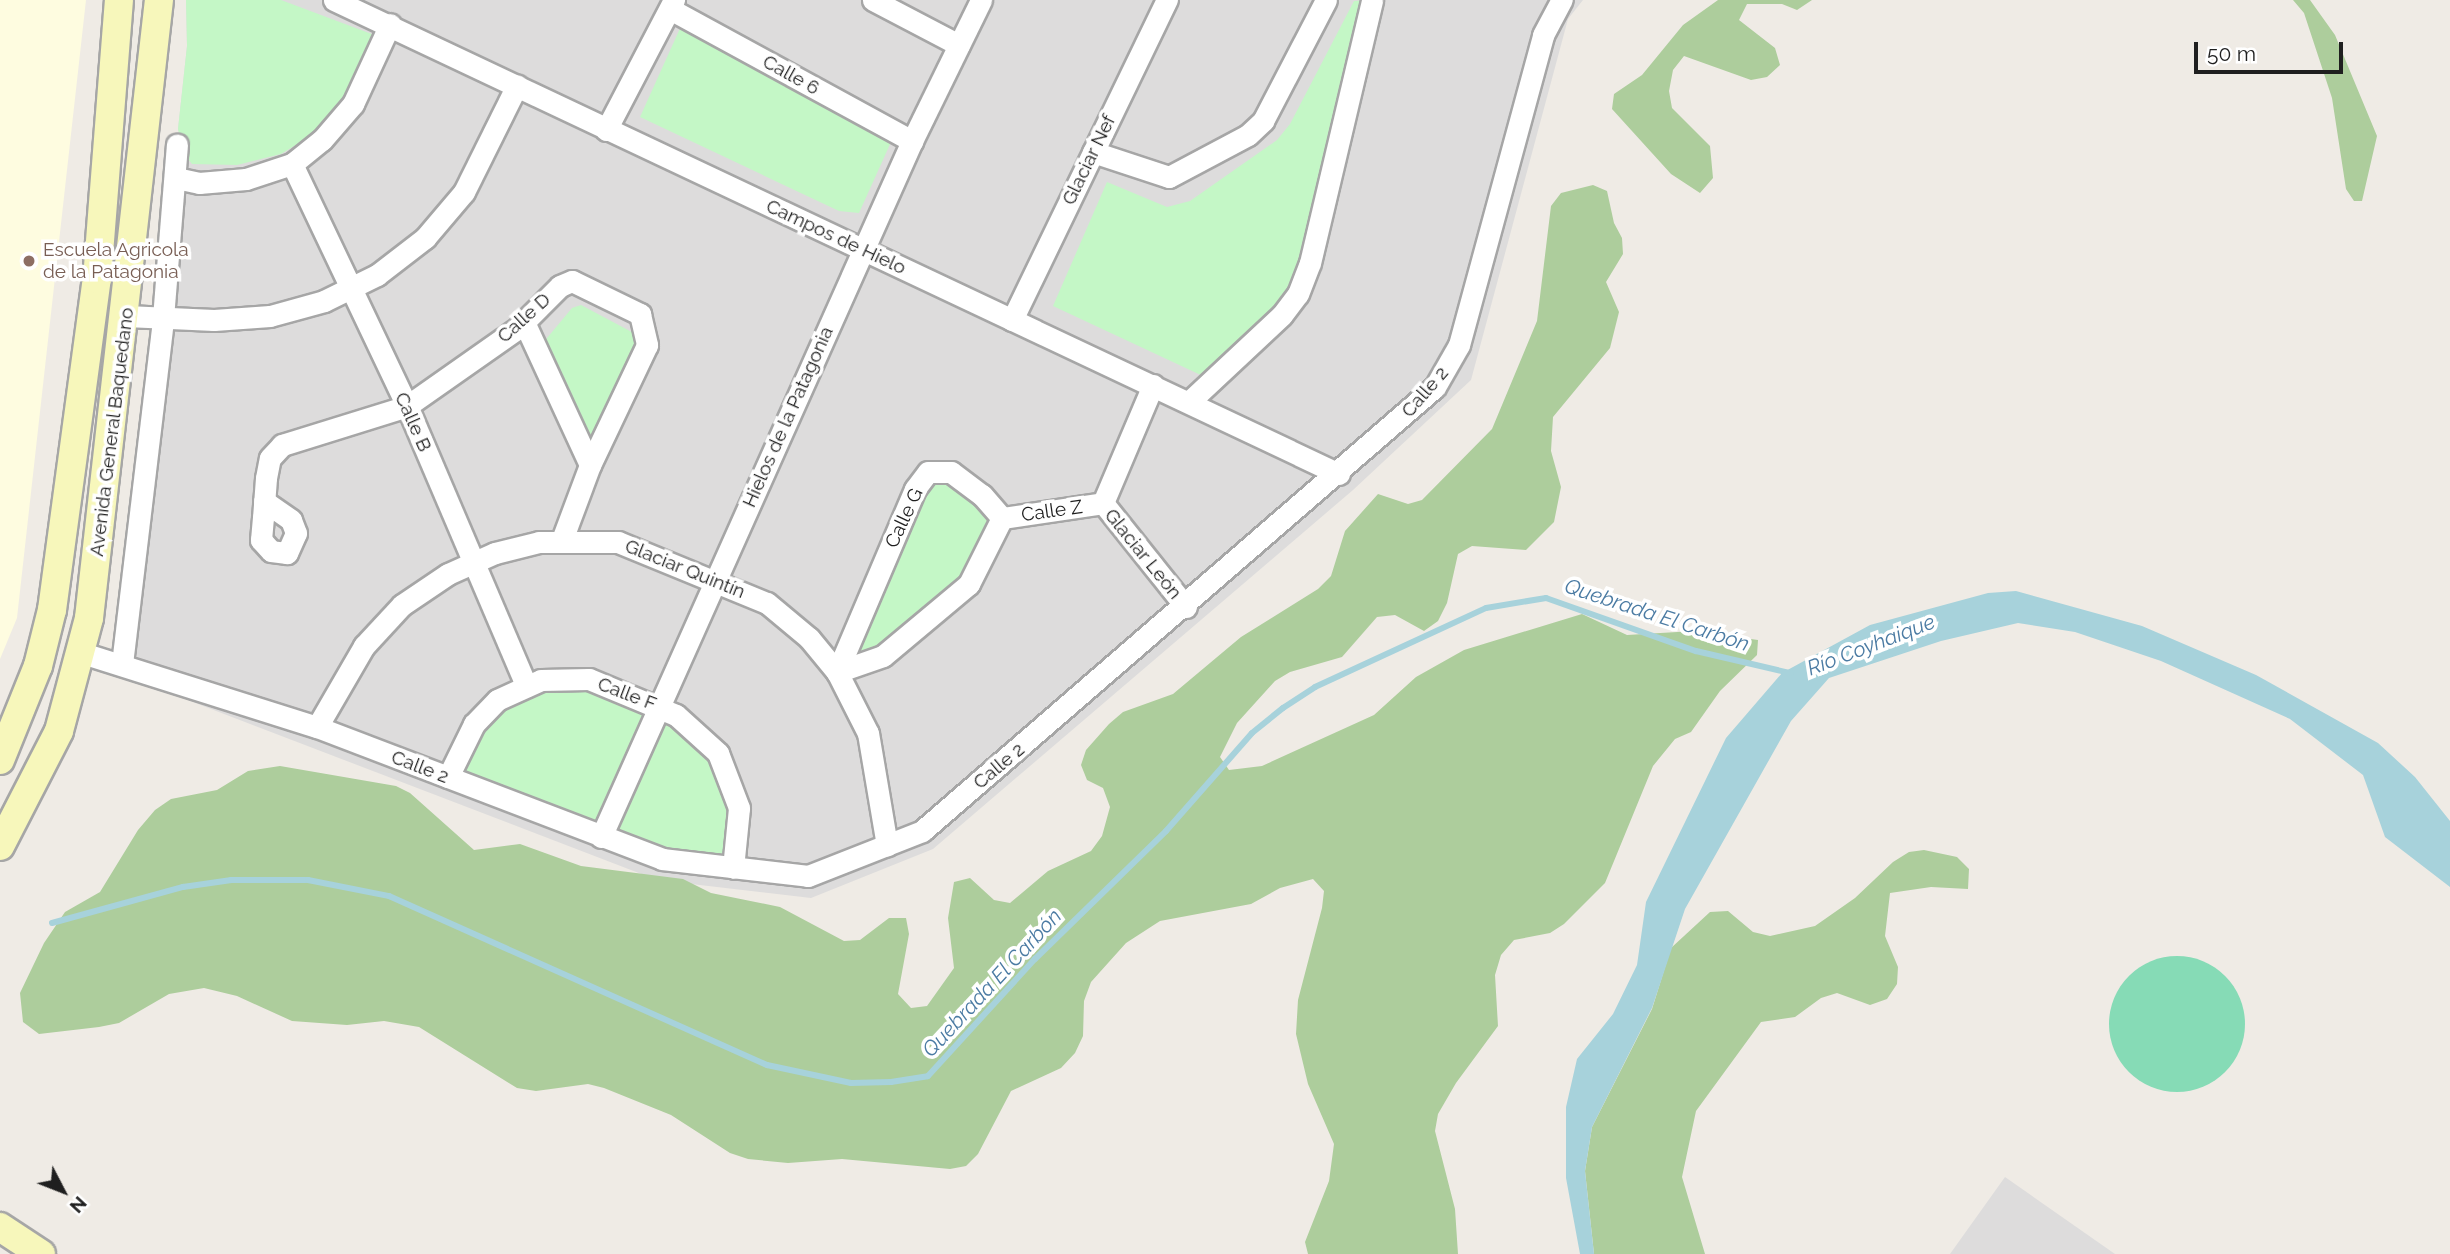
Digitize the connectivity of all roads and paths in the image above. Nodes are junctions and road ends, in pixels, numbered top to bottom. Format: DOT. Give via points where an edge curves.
graph roads {
  1 [pos="119,0"];
  2 [pos="159,0"];
  3 [pos="873,0"];
  4 [pos="981,0"];
  5 [pos="1167,0"];
  6 [pos="1326,0"];
  7 [pos="1372,0"];
  8 [pos="1562,0"];
  9 [pos="340,1"];
  10 [pos="672,5"];
  11 [pos="390,24"];
  12 [pos="959,45"];
  13 [pos="517,85"];
  14 [pos="606,130"];
  15 [pos="912,141"];
  16 [pos="177,145"];
  17 [pos="1093,152"];
  18 [pos="292,164"];
  19 [pos="176,178"];
  20 [pos="863,250"];
  21 [pos="350,290"];
  22 [pos="126,317"];
  23 [pos="163,318"];
  24 [pos="1012,320"];
  25 [pos="524,322"];
  26 [pos="1153,385"];
  27 [pos="1189,402"];
  28 [pos="407,406"];
  29 [pos="590,465"];
  30 [pos="1339,474"];
  31 [pos="264,501"];
  32 [pos="1103,503"];
  33 [pos="1002,518"];
  34 [pos="562,540"];
  35 [pos="473,561"];
  36 [pos="715,579"];
  37 [pos="1186,607"];
  38 [pos="82,653"];
  39 [pos="122,664"];
  40 [pos="837,672"];
  41 [pos="526,685"];
  42 [pos="659,706"];
  43 [pos="317,727"];
  44 [pos="7,740"];
  45 [pos="0,760"];
  46 [pos="447,777"];
  47 [pos="601,837"];
  48 [pos="887,845"];
  49 [pos="0,846"];
  50 [pos="733,868"];
  51 [pos="0,1227"];
  52 [pos="41,1254"];
  1 -- 44 [label="main road, Avenida General Baquedano" via="97,279 66,516 47,632"];
  2 -- 22 [label="main road, Avenida General Baquedano"];
  3 -- 12 [label="street"];
  4 -- 12 [label="street, Hielos de la Patagonia"];
  5 -- 17 [label="street, Glaciar Nef"];
  6 -- 17 [label="street" via="1263,121 1248,135 1169,177"];
  7 -- 27 [label="street" via="1311,263 1298,294 1282,315"];
  8 -- 30 [label="street, Calle 2" via="1543,36 1453,360 1415,407"];
  9 -- 11 [label="street, Campos de Hielo"];
  10 -- 14 [label="street"];
  10 -- 15 [label="street, Calle 6"];
  11 -- 13 [label="street, Campos de Hielo"];
  11 -- 18 [label="street" via="353,104 322,140"];
  12 -- 15 [label="street, Hielos de la Patagonia"];
  13 -- 14 [label="street, Campos de Hielo"];
  13 -- 21 [label="street" via="480,166 446,215 402,258"];
  14 -- 20 [label="street, Campos de Hielo"];
  15 -- 20 [label="street, Hielos de la Patagonia"];
  16 -- 19 [label="street"];
  17 -- 24 [label="street, Glaciar Nef"];
  18 -- 19 [label="street" via="246,178 199,183"];
  18 -- 21 [label="street, Calle B"];
  19 -- 23 [label="street"];
  20 -- 24 [label="street, Campos de Hielo"];
  20 -- 36 [label="street, Hielos de la Patagonia"];
  21 -- 23 [label="street" via="270,316"];
  21 -- 28 [label="street, Calle B"];
  22 -- 23 [label="street"];
  22 -- 38 [label="main road, Avenida General Baquedano"];
  23 -- 39 [label="street"];
  24 -- 26 [label="street, Campos de Hielo"];
  25 -- 28 [label="street, Calle D"];
  25 -- 29 [label="street"];
  25 -- 29 [label="street, Calle D" via="560,286 572,281 640,314 647,345"];
  26 -- 27 [label="street, Campos de Hielo"];
  26 -- 32 [label="street, Glaciar León"];
  27 -- 30 [label="street, Campos de Hielo"];
  28 -- 31 [label="street, Calle D" via="282,445 270,458"];
  28 -- 35 [label="street, Calle B"];
  29 -- 34 [label="street, Calle D"];
  30 -- 37 [label="street, Calle 2"];
  32 -- 33 [label="street, Calle Z"];
  32 -- 37 [label="street, Glaciar León"];
  33 -- 40 [label="street" via="969,584 883,656"];
  33 -- 40 [label="street, Calle G" via="982,495 950,472 928,472 915,489"];
  34 -- 35 [label="street, Glaciar Quintín" via="517,547"];
  34 -- 36 [label="street, Glaciar Quintín" via="618,542"];
  35 -- 41 [label="street, Calle B"];
  35 -- 43 [label="street, Glaciar Quintín" via="424,589 382,625 364,646"];
  36 -- 40 [label="street, Glaciar Quintín" via="767,603 809,638"];
  36 -- 42 [label="street, Hielos de la Patagonia"];
  37 -- 48 [label="street, Calle 2" via="922,831"];
  38 -- 39 [label="street, Calle 2"];
  38 -- 49 [label="main road, Avenida General Baquedano" via="59,731"];
  39 -- 43 [label="street, Calle 2"];
  40 -- 48 [label="street, Glaciar Quintín" via="868,733"];
  41 -- 42 [label="street, Calle F" via="557,677 589,679"];
  41 -- 46 [label="street, Calle F" via="497,700 480,718"];
  42 -- 47 [label="street, Hielos de la Patagonia"];
  42 -- 50 [label="street, Calle F" via="692,725 728,770 740,828"];
  43 -- 46 [label="street, Calle 2"];
  44 -- 45 [label="main road, Avenida General Baquedano"];
  46 -- 47 [label="street, Calle 2"];
  47 -- 50 [label="street, Calle 2" via="662,859"];
  48 -- 50 [label="street, Calle 2" via="808,876"];
  51 -- 52 [label="main road"];
}
